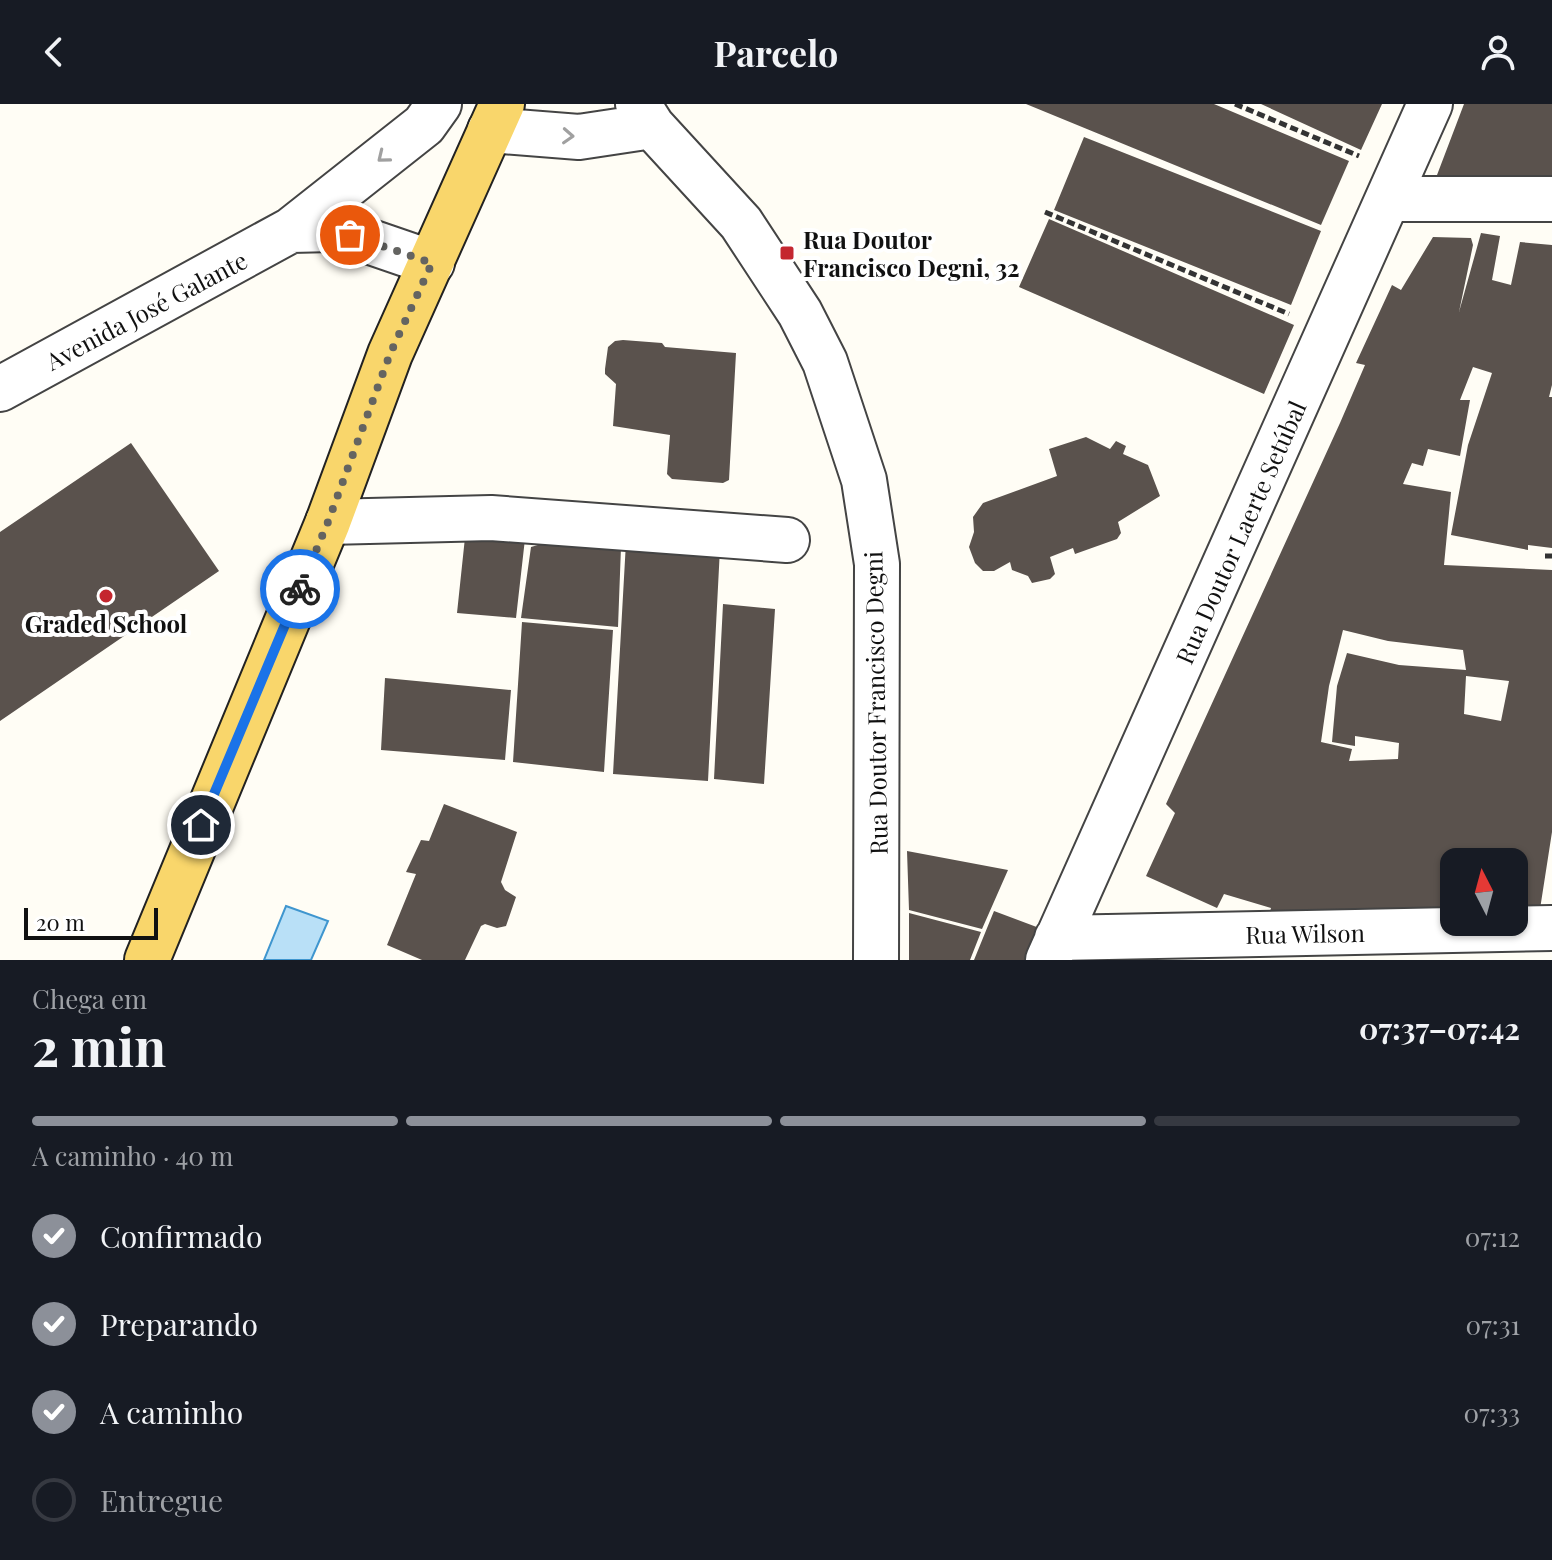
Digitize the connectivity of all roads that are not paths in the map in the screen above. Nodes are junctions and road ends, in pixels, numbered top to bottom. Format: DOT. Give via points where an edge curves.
graph roads {
  1 [pos="439,104"];
  2 [pos="1430,104"];
  3 [pos="645,115"];
  4 [pos="496,117"];
  5 [pos="1395,186"];
  6 [pos="1552,199"];
  7 [pos="291,230"];
  8 [pos="432,263"];
  9 [pos="0,389"];
  10 [pos="328,522"];
  11 [pos="787,540"];
  12 [pos="1552,928"];
  13 [pos="1053,949"];
  14 [pos="147,960"];
  15 [pos="876,960"];
  1 -- 7 [label="street, Avenida José Galante, one-way" via="424,125"];
  2 -- 5 [label="street, Rua Doutor Laerte Setúbal"];
  4 -- 3 [label="street, Rua Doutor Francisco Degni, one-way" via="579,137"];
  3 -- 15 [label="street, Rua Doutor Francisco Degni" via="741,223 800,313 825,362 864,480 877,564"];
  4 -- 8 [label="main road"];
  5 -- 6 [label="street"];
  5 -- 13 [label="street, Rua Doutor Laerte Setúbal"];
  7 -- 8 [label="street, Avenida José Galante" via="333,229"];
  7 -- 9 [label="street, Avenida José Galante"];
  8 -- 10 [label="main road" via="390,354"];
  10 -- 11 [label="street" via="491,518"];
  10 -- 14 [label="main road"];
  12 -- 13 [label="street, Rua Wilson"];
}
